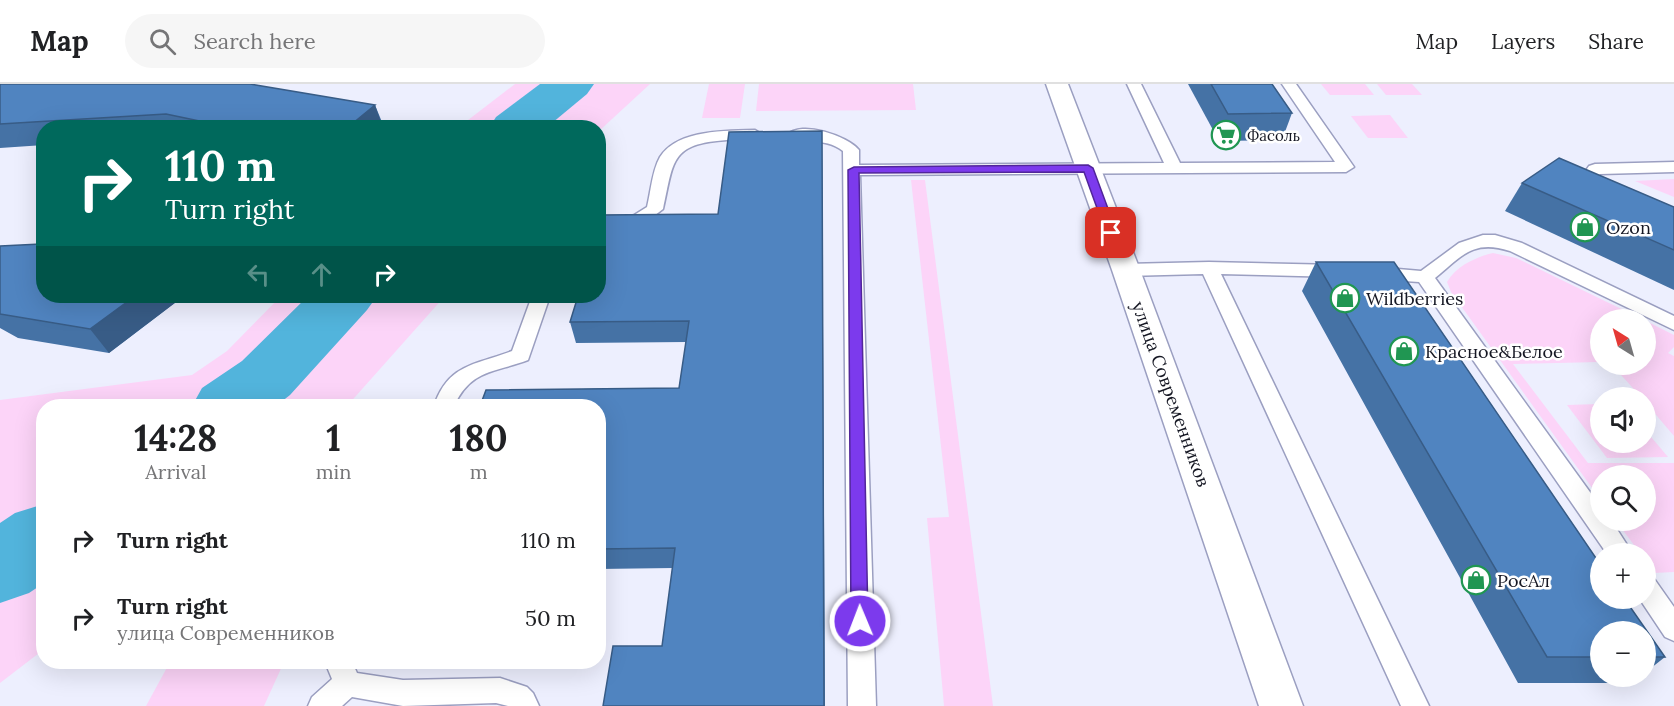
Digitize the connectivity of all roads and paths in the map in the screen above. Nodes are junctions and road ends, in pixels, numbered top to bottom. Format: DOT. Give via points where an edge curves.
graph roads {
  1 [pos="1057,84"];
  2 [pos="1134,84"];
  3 [pos="1289,84"];
  4 [pos="1674,167"];
  5 [pos="1088,168"];
  6 [pos="1174,168"];
  7 [pos="854,170"];
  8 [pos="1620,193"];
  9 [pos="606,222"];
  10 [pos="1209,268"];
  11 [pos="1126,270"];
  12 [pos="1425,277"];
  13 [pos="539,303"];
  14 [pos="1674,324"];
  15 [pos="447,399"];
  16 [pos="1613,543"];
  17 [pos="1656,603"];
  18 [pos="1674,629"];
  19 [pos="343,672"];
  20 [pos="322,706"];
  21 [pos="525,706"];
  22 [pos="862,706"];
  23 [pos="1281,706"];
  24 [pos="1415,706"];
  1 -- 5 [label="street, улица Современников"];
  2 -- 6 [label="lane"];
  3 -- 6 [label="lane" via="1346,167"];
  4 -- 8 [label="lane" via="1595,169 1588,179"];
  5 -- 6 [label="lane"];
  5 -- 7 [label="lane"];
  5 -- 11 [label="street, улица Современников"];
  7 -- 9 [label="lane" via="851,150 841,140 821,136 707,137 679,146 668,157 655,209 635,222"];
  7 -- 22 [label="lane"];
  10 -- 11 [label="lane"];
  10 -- 12 [label="lane"];
  10 -- 24 [label="lane"];
  11 -- 23 [label="street, улица Современников"];
  12 -- 14 [label="lane" via="1477,241 1492,240 1516,247"];
  12 -- 16 [label="lane"];
  13 -- 15 [label="lane" via="521,355 477,368 454,383"];
  17 -- 18 [label="lane"];
  19 -- 20 [label="lane"];
  19 -- 21 [label="lane" via="370,691 496,690 510,692"];
}
